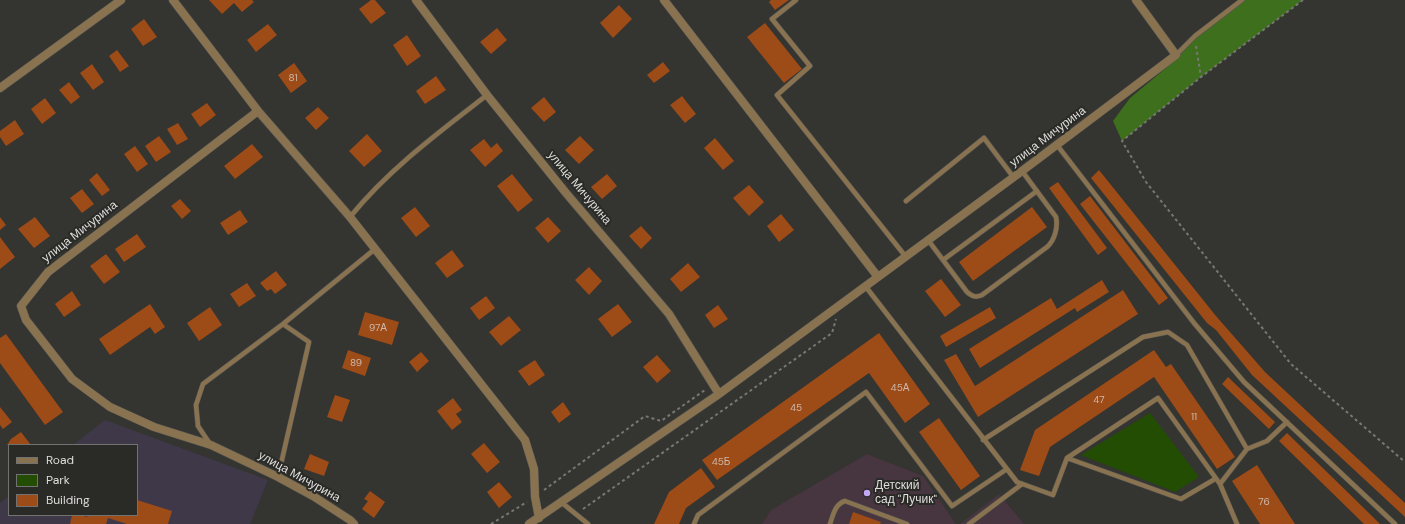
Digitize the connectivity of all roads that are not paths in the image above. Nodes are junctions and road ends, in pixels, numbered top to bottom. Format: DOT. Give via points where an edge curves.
graph roads {
  1 [pos="121,0"];
  2 [pos="173,0"];
  3 [pos="416,0"];
  4 [pos="664,0"];
  5 [pos="796,0"];
  6 [pos="1136,0"];
  7 [pos="1242,0"];
  8 [pos="1176,55"];
  9 [pos="0,88"];
  10 [pos="487,95"];
  11 [pos="258,111"];
  12 [pos="1057,145"];
  13 [pos="1022,171"];
  14 [pos="1014,178"];
  15 [pos="1037,190"];
  16 [pos="906,201"];
  17 [pos="350,217"];
  18 [pos="928,240"];
  19 [pos="375,250"];
  20 [pos="906,257"];
  21 [pos="943,260"];
  22 [pos="878,277"];
  23 [pos="866,287"];
  24 [pos="283,324"];
  25 [pos="719,394"];
  26 [pos="1287,422"];
  27 [pos="983,440"];
  28 [pos="211,445"];
  29 [pos="1247,449"];
  30 [pos="1067,458"];
  31 [pos="1007,469"];
  32 [pos="278,477"];
  33 [pos="1215,479"];
  34 [pos="1022,484"];
  35 [pos="1220,484"];
  36 [pos="561,502"];
  37 [pos="533,522"];
  38 [pos="354,524"];
  39 [pos="588,524"];
  40 [pos="694,524"];
  41 [pos="830,524"];
  42 [pos="907,524"];
  43 [pos="969,524"];
  44 [pos="1237,524"];
  45 [pos="1395,524"];
  1 -- 9 [label="street"];
  2 -- 11 [label="street, улица Мичурина"];
  3 -- 10 [label="street, улица Мичурина"];
  4 -- 22 [label="street"];
  5 -- 20 [label="lane" via="772,18 810,66 777,95"];
  6 -- 8 [label="street"];
  7 -- 8 [label="lane" via="1195,36"];
  8 -- 12 [label="street, улица Мичурина"];
  10 -- 17 [label="lane" via="414,152"];
  10 -- 25 [label="street, улица Мичурина" via="669,314"];
  11 -- 17 [label="street, улица Мичурина"];
  11 -- 28 [label="street, улица Мичурина" via="48,272 21,306 26,320 72,379 110,407 154,427"];
  12 -- 13 [label="street, улица Мичурина"];
  12 -- 26 [label="lane" via="1194,323 1244,382"];
  13 -- 14 [label="street, улица Мичурина"];
  13 -- 15 [label="lane"];
  14 -- 16 [label="lane" via="984,138"];
  14 -- 18 [label="street, улица Мичурина"];
  15 -- 21 [label="lane"];
  15 -- 21 [label="lane" via="1056,217 1054,236 1047,247 1006,278 982,295 972,296"];
  17 -- 19 [label="street, улица Мичурина"];
  18 -- 20 [label="street, улица Мичурина"];
  18 -- 21 [label="lane"];
  19 -- 24 [label="lane"];
  19 -- 37 [label="street, улица Мичурина" via="525,440 534,469"];
  20 -- 22 [label="street, улица Мичурина"];
  22 -- 23 [label="street, улица Мичурина"];
  23 -- 25 [label="street, улица Мичурина"];
  23 -- 27 [label="lane"];
  24 -- 28 [label="lane" via="203,384 196,405 198,426"];
  24 -- 32 [label="lane" via="309,342"];
  25 -- 36 [label="street, улица Мичурина"];
  26 -- 29 [label="lane" via="1267,441"];
  26 -- 45 [label="lane"];
  27 -- 29 [label="lane" via="1143,337 1168,332 1187,345"];
  27 -- 31 [label="lane"];
  28 -- 32 [label="street, улица Мичурина"];
  29 -- 35 [label="lane"];
  30 -- 33 [label="lane" via="1181,499"];
  30 -- 33 [label="lane" via="1158,398"];
  30 -- 34 [label="lane" via="1054,495"];
  31 -- 34 [label="lane" via="1017,482"];
  31 -- 40 [label="lane" via="952,506 866,392 698,515"];
  32 -- 38 [label="street, улица Мичурина" via="313,496"];
  33 -- 35 [label="lane"];
  34 -- 43 [label="lane"];
  35 -- 44 [label="lane"];
  36 -- 37 [label="street, улица Мичурина"];
  36 -- 39 [label="lane"];
  41 -- 42 [label="lane" via="836,508 845,501"];
}
